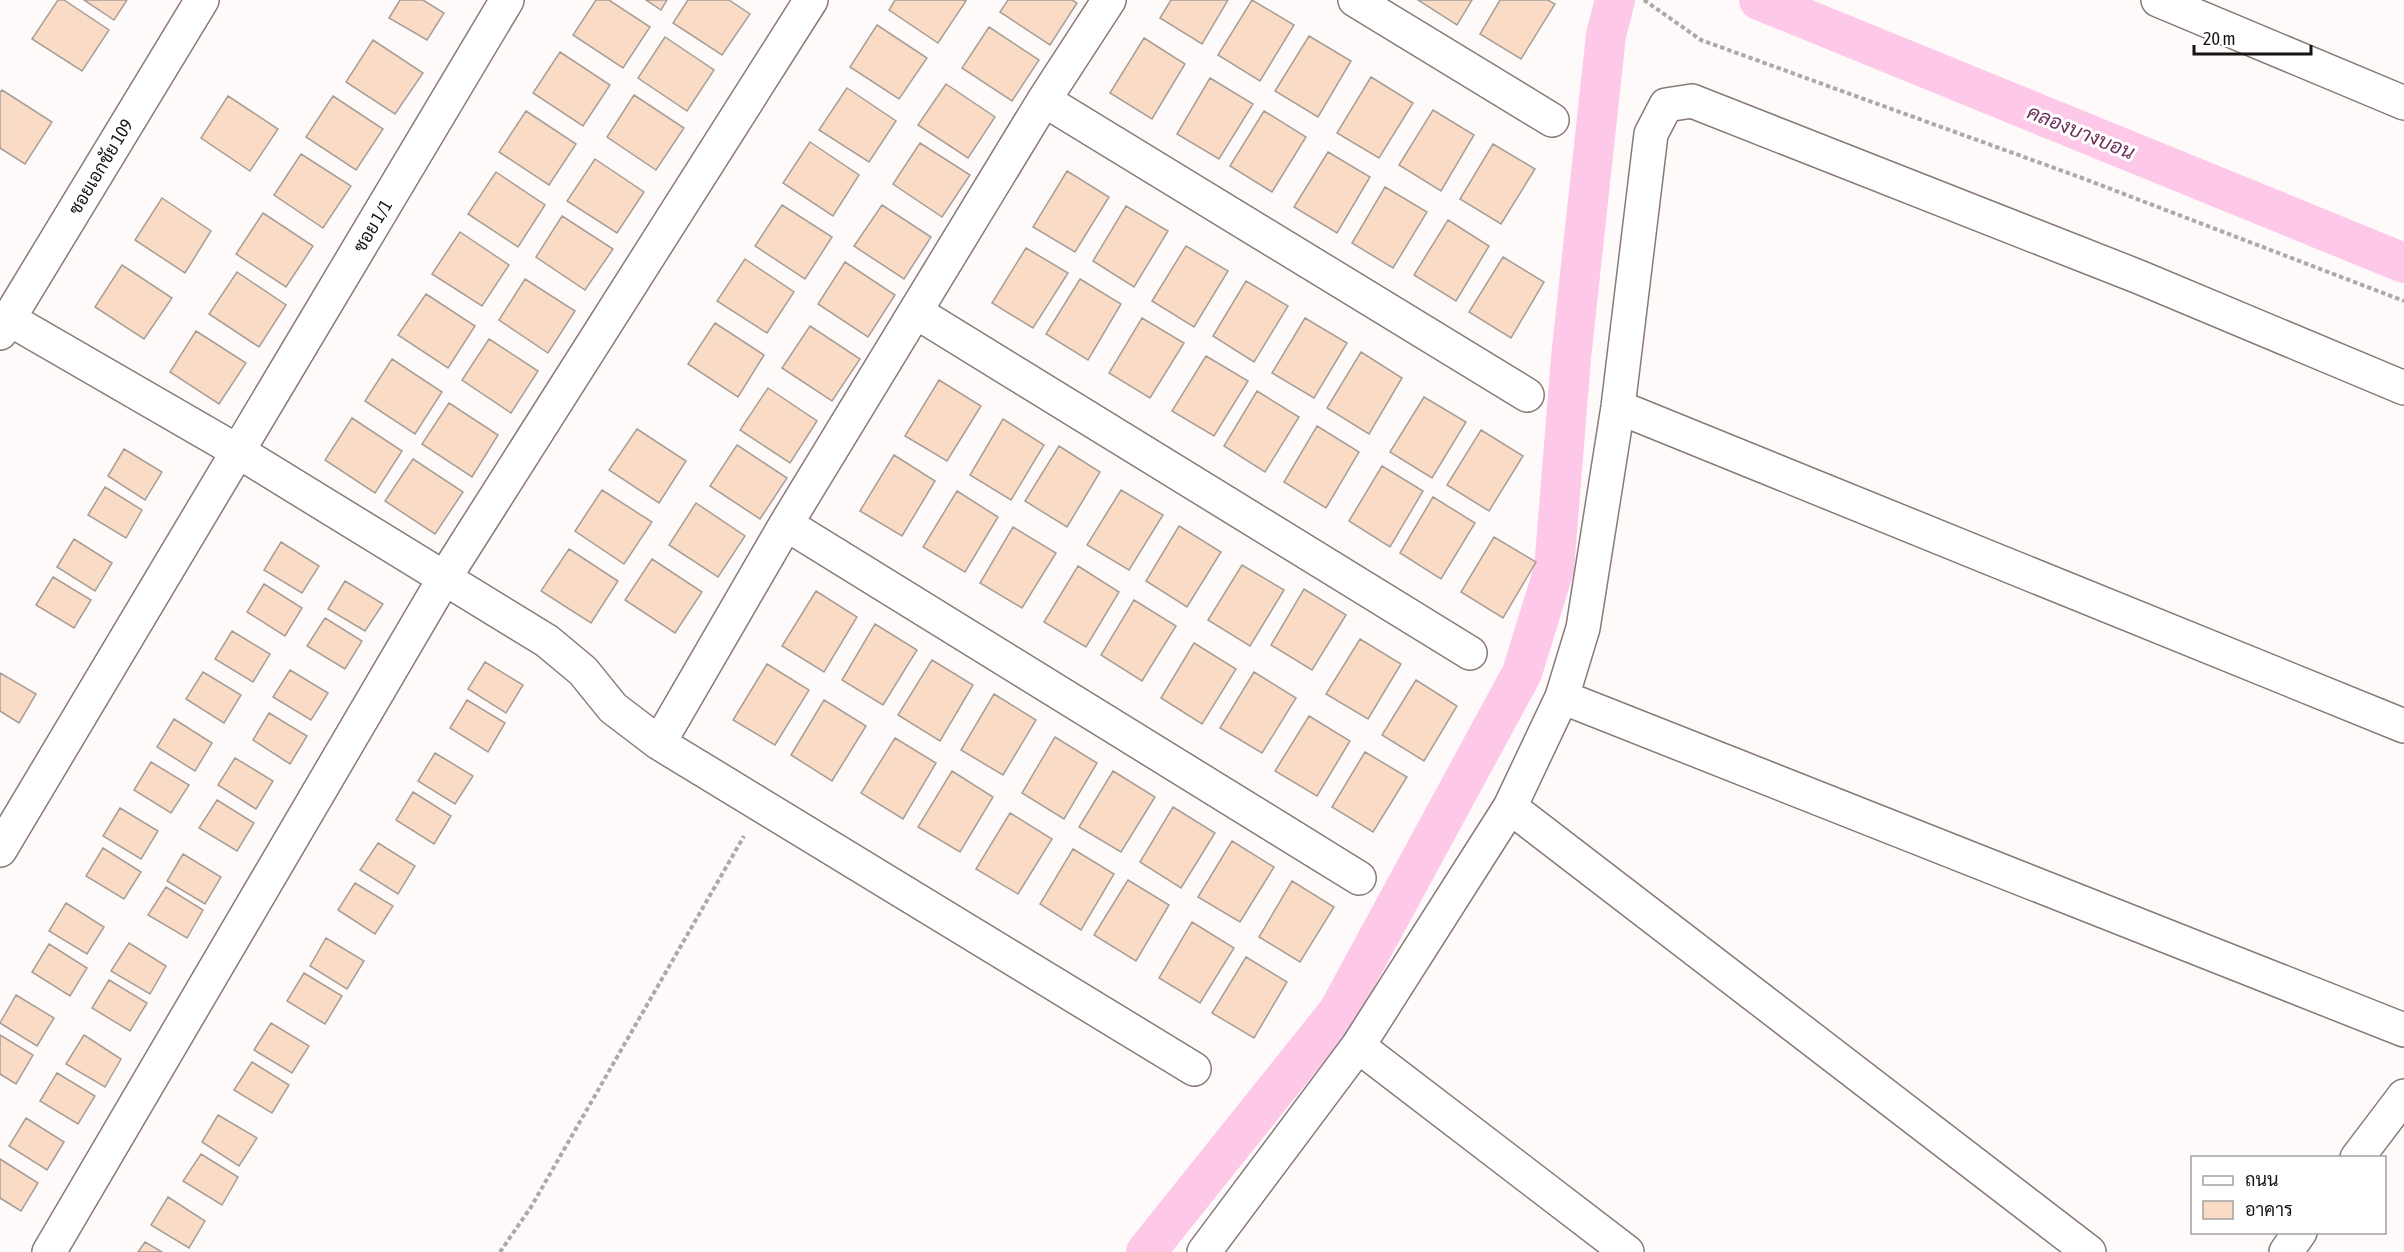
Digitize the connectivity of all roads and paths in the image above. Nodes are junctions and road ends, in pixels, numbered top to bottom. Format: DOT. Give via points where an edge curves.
graph roads {
  1 [pos="202,0"];
  2 [pos="507,0"];
  3 [pos="811,0"];
  4 [pos="1109,0"];
  5 [pos="1355,0"];
  6 [pos="1644,0"];
  7 [pos="2158,0"];
  8 [pos="1044,100"];
  9 [pos="2404,103"];
  10 [pos="1552,120"];
  11 [pos="2404,301"];
  12 [pos="916,312"];
  13 [pos="6,314"];
  14 [pos="2404,388"];
  15 [pos="1527,395"];
  16 [pos="1618,407"];
  17 [pos="239,452"];
  18 [pos="786,524"];
  19 [pos="445,577"];
  20 [pos="1470,653"];
  21 [pos="1562,698"];
  22 [pos="2404,726"];
  23 [pos="659,743"];
  24 [pos="763,804"];
  25 [pos="1510,807"];
  26 [pos="0,849"];
  27 [pos="1359,878"];
  28 [pos="2404,1030"];
  29 [pos="1358,1046"];
  30 [pos="1194,1069"];
  31 [pos="2404,1096"];
  32 [pos="2359,1156"];
  33 [pos="2299,1234"];
  34 [pos="49,1252"];
  35 [pos="500,1252"];
  36 [pos="1204,1252"];
  37 [pos="1628,1252"];
  38 [pos="2089,1252"];
  39 [pos="2286,1252"];
  1 -- 13 [label="street, ซอยเอกชัย 109"];
  2 -- 17 [label="street, ซอย 1/1"];
  3 -- 19 [label="street"];
  4 -- 8 [label="street"];
  5 -- 10 [label="street"];
  6 -- 11 [label="path" via="1701,40 2082,178"];
  7 -- 9 [label="street"];
  8 -- 12 [label="street"];
  8 -- 15 [label="street"];
  12 -- 18 [label="street"];
  12 -- 20 [label="street"];
  13 -- 17 [label="street"];
  14 -- 16 [label="street" via="1692,101 1666,105 1651,134"];
  16 -- 21 [label="street" via="1583,628"];
  16 -- 22 [label="street"];
  17 -- 19 [label="street"];
  17 -- 26 [label="street, ซอย 1/1"];
  18 -- 23 [label="street"];
  18 -- 27 [label="street"];
  19 -- 23 [label="street" via="547,641 583,671 613,708"];
  19 -- 34 [label="street"];
  21 -- 25 [label="street"];
  21 -- 28 [label="street"];
  23 -- 24 [label="street"];
  24 -- 30 [label="street"];
  24 -- 35 [label="path" via="531,1207"];
  25 -- 29 [label="street"];
  25 -- 38 [label="street"];
  29 -- 36 [label="street"];
  29 -- 37 [label="street"];
  31 -- 32 [label="street"];
  33 -- 39 [label="street"];
}
